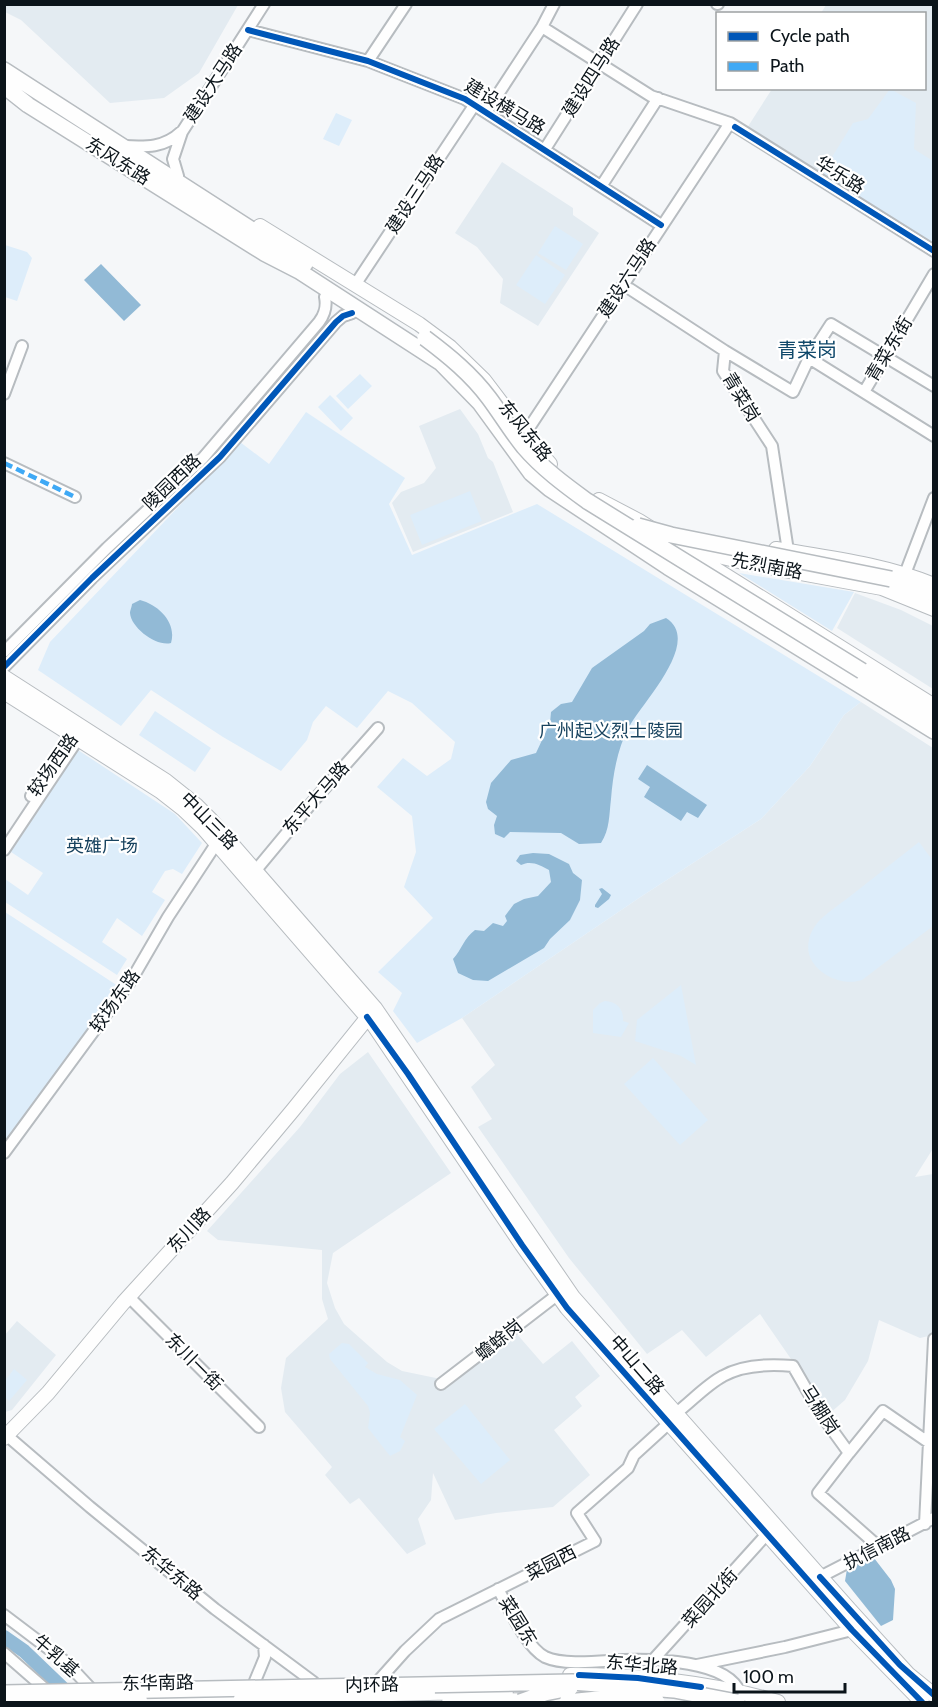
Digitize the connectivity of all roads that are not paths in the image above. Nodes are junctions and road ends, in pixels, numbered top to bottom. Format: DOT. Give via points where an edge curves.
graph roads {
  1 [pos="264,4"];
  2 [pos="406,4"];
  3 [pos="636,4"];
  4 [pos="554,5"];
  5 [pos="542,27"];
  6 [pos="248,30"];
  7 [pos="368,61"];
  8 [pos="600,63"];
  9 [pos="4,70"];
  10 [pos="4,86"];
  11 [pos="4,92"];
  12 [pos="658,98"];
  13 [pos="475,104"];
  14 [pos="28,105"];
  15 [pos="487,111"];
  16 [pos="730,123"];
  17 [pos="182,132"];
  18 [pos="124,146"];
  19 [pos="545,148"];
  20 [pos="178,176"];
  21 [pos="602,185"];
  22 [pos="661,225"];
  23 [pos="933,251"];
  24 [pos="264,253"];
  25 [pos="933,274"];
  26 [pos="355,285"];
  27 [pos="630,289"];
  28 [pos="325,297"];
  29 [pos="352,314"];
  30 [pos="320,320"];
  31 [pos="331,328"];
  32 [pos="22,346"];
  33 [pos="725,351"];
  34 [pos="885,357"];
  35 [pos="809,358"];
  36 [pos="933,386"];
  37 [pos="864,392"];
  38 [pos="4,394"];
  39 [pos="525,434"];
  40 [pos="933,436"];
  41 [pos="206,454"];
  42 [pos="220,457"];
  43 [pos="4,463"];
  44 [pos="524,465"];
  45 [pos="75,496"];
  46 [pos="933,498"];
  47 [pos="616,519"];
  48 [pos="639,520"];
  49 [pos="600,522"];
  50 [pos="677,546"];
  51 [pos="758,546"];
  52 [pos="788,551"];
  53 [pos="756,565"];
  54 [pos="668,567"];
  55 [pos="898,576"];
  56 [pos="933,585"];
  57 [pos="933,594"];
  58 [pos="933,609"];
  59 [pos="4,652"];
  60 [pos="4,667"];
  61 [pos="4,677"];
  62 [pos="4,692"];
  63 [pos="933,706"];
  64 [pos="933,716"];
  65 [pos="378,728"];
  66 [pos="933,731"];
  67 [pos="77,733"];
  68 [pos="4,837"];
  69 [pos="216,844"];
  70 [pos="4,850"];
  71 [pos="256,870"];
  72 [pos="371,1013"];
  73 [pos="4,1154"];
  74 [pos="544,1266"];
  75 [pos="557,1295"];
  76 [pos="129,1297"];
  77 [pos="933,1339"];
  78 [pos="441,1384"];
  79 [pos="672,1419"];
  80 [pos="259,1427"];
  81 [pos="7,1438"];
  82 [pos="928,1442"];
  83 [pos="849,1453"];
  84 [pos="929,1521"];
  85 [pos="766,1535"];
  86 [pos="879,1547"];
  87 [pos="820,1577"];
  88 [pos="498,1589"];
  89 [pos="4,1615"];
  90 [pos="852,1630"];
  91 [pos="264,1646"];
  92 [pos="4,1653"];
  93 [pos="653,1660"];
  94 [pos="694,1665"];
  95 [pos="579,1675"];
  96 [pos="374,1679"];
  97 [pos="312,1680"];
  98 [pos="347,1680"];
  99 [pos="681,1683"];
  100 [pos="87,1684"];
  101 [pos="255,1684"];
  102 [pos="618,1684"];
  103 [pos="42,1685"];
  104 [pos="4,1686"];
  105 [pos="701,1687"];
  106 [pos="324,1691"];
  107 [pos="4,1693"];
  108 [pos="933,1695"];
  109 [pos="739,1698"];
  110 [pos="100,1699"];
  111 [pos="515,1699"];
  112 [pos="140,1700"];
  113 [pos="589,1700"];
  114 [pos="661,1700"];
  115 [pos="4,1702"];
  116 [pos="34,1702"];
  117 [pos="60,1702"];
  118 [pos="335,1702"];
  119 [pos="368,1702"];
  120 [pos="449,1702"];
  121 [pos="565,1702"];
  122 [pos="774,1702"];
  123 [pos="922,1702"];
  1 -- 6 [label="street, 建设大马路"];
  2 -- 7 [label="street"];
  3 -- 8 [label="street, 建设四马路"];
  4 -- 5 [label="street"];
  5 -- 8 [label="street, 华乐路"];
  5 -- 15 [label="street"];
  6 -- 7 [label="street, 建设横马路"];
  6 -- 17 [label="street, 建设大马路"];
  7 -- 13 [label="street, 建设横马路"];
  8 -- 12 [label="street, 华乐路"];
  8 -- 19 [label="street, 建设四马路"];
  9 -- 18 [label="highway, 东风东路"];
  10 -- 14 [label="highway, 东风东路"];
  11 -- 14 [label="highway"];
  12 -- 16 [label="street, 华乐路"];
  12 -- 21 [label="street"];
  13 -- 15 [label="street, 建设横马路"];
  13 -- 26 [label="street, 建设三马路"];
  14 -- 24 [label="highway, 东风东路"];
  15 -- 19 [label="street, 建设横马路"];
  16 -- 22 [label="street, 建设六马路"];
  16 -- 23 [label="street, 华乐路"];
  17 -- 18 [label="street" via="160,145"];
  17 -- 20 [label="street" via="173,159"];
  18 -- 20 [label="main road, 东风东路"];
  18 -- 47 [label="highway, 东风东路, bridge" via="448,355 469,374 540,464"];
  19 -- 21 [label="street, 建设横马路"];
  20 -- 26 [label="main road, 东风东路"];
  21 -- 22 [label="street, 建设横马路"];
  22 -- 39 [label="street, 建设六马路"];
  24 -- 28 [label="highway, 东风东路"];
  24 -- 44 [label="highway, 东风东路" via="299,271 441,363 480,404"];
  25 -- 34 [label="street, 青菜东街"];
  26 -- 39 [label="main road, 东风东路" via="460,355 492,389"];
  27 -- 33 [label="street, 青菜岗"];
  28 -- 29 [label="highway, 东风东路"];
  28 -- 30 [label="street, 陵园西路" via="327,304"];
  29 -- 31 [label="street, 陵园西路" via="343,316"];
  29 -- 54 [label="highway, 东风东路" via="421,358 447,380 481,414 518,468 538,489"];
  30 -- 31 [label="street" via="329,322"];
  30 -- 41 [label="street, 陵园西路"];
  31 -- 42 [label="street, 陵园西路"];
  32 -- 38 [label="street"];
  33 -- 35 [label="street" via="793,392"];
  33 -- 52 [label="street, 青菜岗" via="723,371 772,446"];
  34 -- 35 [label="street" via="831,324"];
  34 -- 36 [label="street"];
  34 -- 37 [label="street, 青菜东街"];
  35 -- 37 [label="street"];
  37 -- 40 [label="street"];
  39 -- 44 [label="street"];
  39 -- 48 [label="main road, 东风东路" via="545,459 573,483"];
  41 -- 42 [label="street"];
  41 -- 59 [label="street, 陵园西路"];
  42 -- 60 [label="street, 陵园西路"];
  43 -- 45 [label="street"];
  44 -- 49 [label="highway, 东风东路" via="543,484"];
  46 -- 55 [label="street"];
  47 -- 55 [label="highway, bridge" via="671,535"];
  47 -- 64 [label="highway, 东风东路, bridge"];
  48 -- 50 [label="main road, 东风东路"];
  48 -- 51 [label="main road, 先烈南路"];
  49 -- 50 [label="main road, 先烈南路"];
  49 -- 54 [label="highway, 东风东路"];
  50 -- 53 [label="main road, 先烈南路"];
  50 -- 63 [label="main road, 东风东路"];
  51 -- 52 [label="main road, 先烈南路"];
  51 -- 53 [label="main road" via="750,558"];
  52 -- 55 [label="main road, 先烈南路" via="858,563"];
  53 -- 58 [label="main road, 先烈南路" via="872,585"];
  54 -- 66 [label="highway, 东风东路"];
  55 -- 56 [label="main road, 先烈南路"];
  55 -- 57 [label="highway"];
  61 -- 67 [label="main road, 中山三路"];
  62 -- 67 [label="main road, 中山三路"];
  65 -- 71 [label="street, 东平大马路"];
  67 -- 68 [label="street, 较场西路"];
  67 -- 69 [label="main road, 中山三路" via="175,803"];
  67 -- 70 [label="street, 较场西路"];
  67 -- 71 [label="main road, 中山三路" via="166,781 196,805"];
  69 -- 72 [label="main road, 中山三路"];
  69 -- 73 [label="street, 较场东路" via="132,979"];
  71 -- 72 [label="main road, 中山三路"];
  72 -- 74 [label="main road, 中山二路" via="408,1074"];
  72 -- 76 [label="main road, 东川路" via="239,1174"];
  74 -- 75 [label="main road, 中山二路"];
  74 -- 79 [label="main road, 中山二路"];
  75 -- 78 [label="street, 蟾蜍岗"];
  75 -- 79 [label="main road, 中山二路"];
  76 -- 80 [label="street, 东川一街"];
  76 -- 81 [label="main road, 东川路"];
  77 -- 82 [label="street"];
  79 -- 83 [label="street, 马棚岗" via="722,1376 771,1364 793,1366"];
  79 -- 85 [label="main road, 中山二路"];
  79 -- 87 [label="main road, 中山二路"];
  79 -- 88 [label="street, 菜园西" via="634,1455 628,1468 577,1513 595,1540"];
  81 -- 91 [label="street, 东华东路"];
  82 -- 83 [label="street" via="883,1411"];
  82 -- 84 [label="street"];
  83 -- 86 [label="street, 马棚岗" via="818,1493"];
  84 -- 86 [label="street, 执信南路"];
  85 -- 90 [label="main road, 中山二路"];
  85 -- 93 [label="street, 菜园北街"];
  86 -- 87 [label="street, 执信南路"];
  87 -- 108 [label="main road, 中山二路" via="900,1665"];
  88 -- 93 [label="street, 菜园东" via="531,1644 545,1657 573,1662"];
  88 -- 96 [label="street, 菜园西" via="440,1619"];
  89 -- 100 [label="street, 牛乳基" via="66,1662"];
  90 -- 94 [label="street"];
  90 -- 123 [label="main road, 中山二路"];
  91 -- 97 [label="street, 东华东路"];
  91 -- 101 [label="street" via="265,1657"];
  92 -- 103 [label="street"];
  93 -- 94 [label="street, 菜园东"];
  94 -- 109 [label="street, 菜园东" via="735,1682"];
  95 -- 96 [label="main road, 东华北路"];
  95 -- 99 [label="main road, 东华北路"];
  95 -- 111 [label="main road"];
  96 -- 98 [label="main road, 东华北路"];
  96 -- 119 [label="main road" via="366,1688"];
  97 -- 98 [label="main road, 东华北路"];
  97 -- 101 [label="main road, 东华南路"];
  97 -- 106 [label="street, 东华东路"];
  98 -- 106 [label="street"];
  99 -- 105 [label="main road, 东华北路"];
  99 -- 114 [label="main road"];
  100 -- 101 [label="main road, 东华南路"];
  100 -- 103 [label="main road, 东华南路"];
  100 -- 110 [label="street, 牛乳基"];
  101 -- 102 [label="highway, 内环路, bridge"];
  101 -- 107 [label="highway, 内环路, bridge"];
  101 -- 112 [label="highway, bridge"];
  102 -- 109 [label="highway, 内环路, bridge"];
  102 -- 111 [label="highway, bridge"];
  103 -- 104 [label="main road, 东华南路"];
  103 -- 110 [label="street, bridge" via="65,1694"];
  103 -- 116 [label="main road"];
  103 -- 117 [label="street"];
  105 -- 109 [label="main road, 东华北路"];
  105 -- 114 [label="main road"];
  106 -- 110 [label="street"];
  106 -- 118 [label="street, 东华东路"];
  109 -- 122 [label="main road, 东华北路"];
  111 -- 112 [label="main road, bridge" via="428,1693"];
  111 -- 114 [label="main road" via="604,1692"];
  111 -- 120 [label="main road"];
  111 -- 121 [label="main road, 东华北路"];
  112 -- 115 [label="main road, bridge"];
  113 -- 114 [label="main road, 东华北路"];
  113 -- 121 [label="main road, 东华北路"];
  114 -- 121 [label="highway, bridge"];
}
